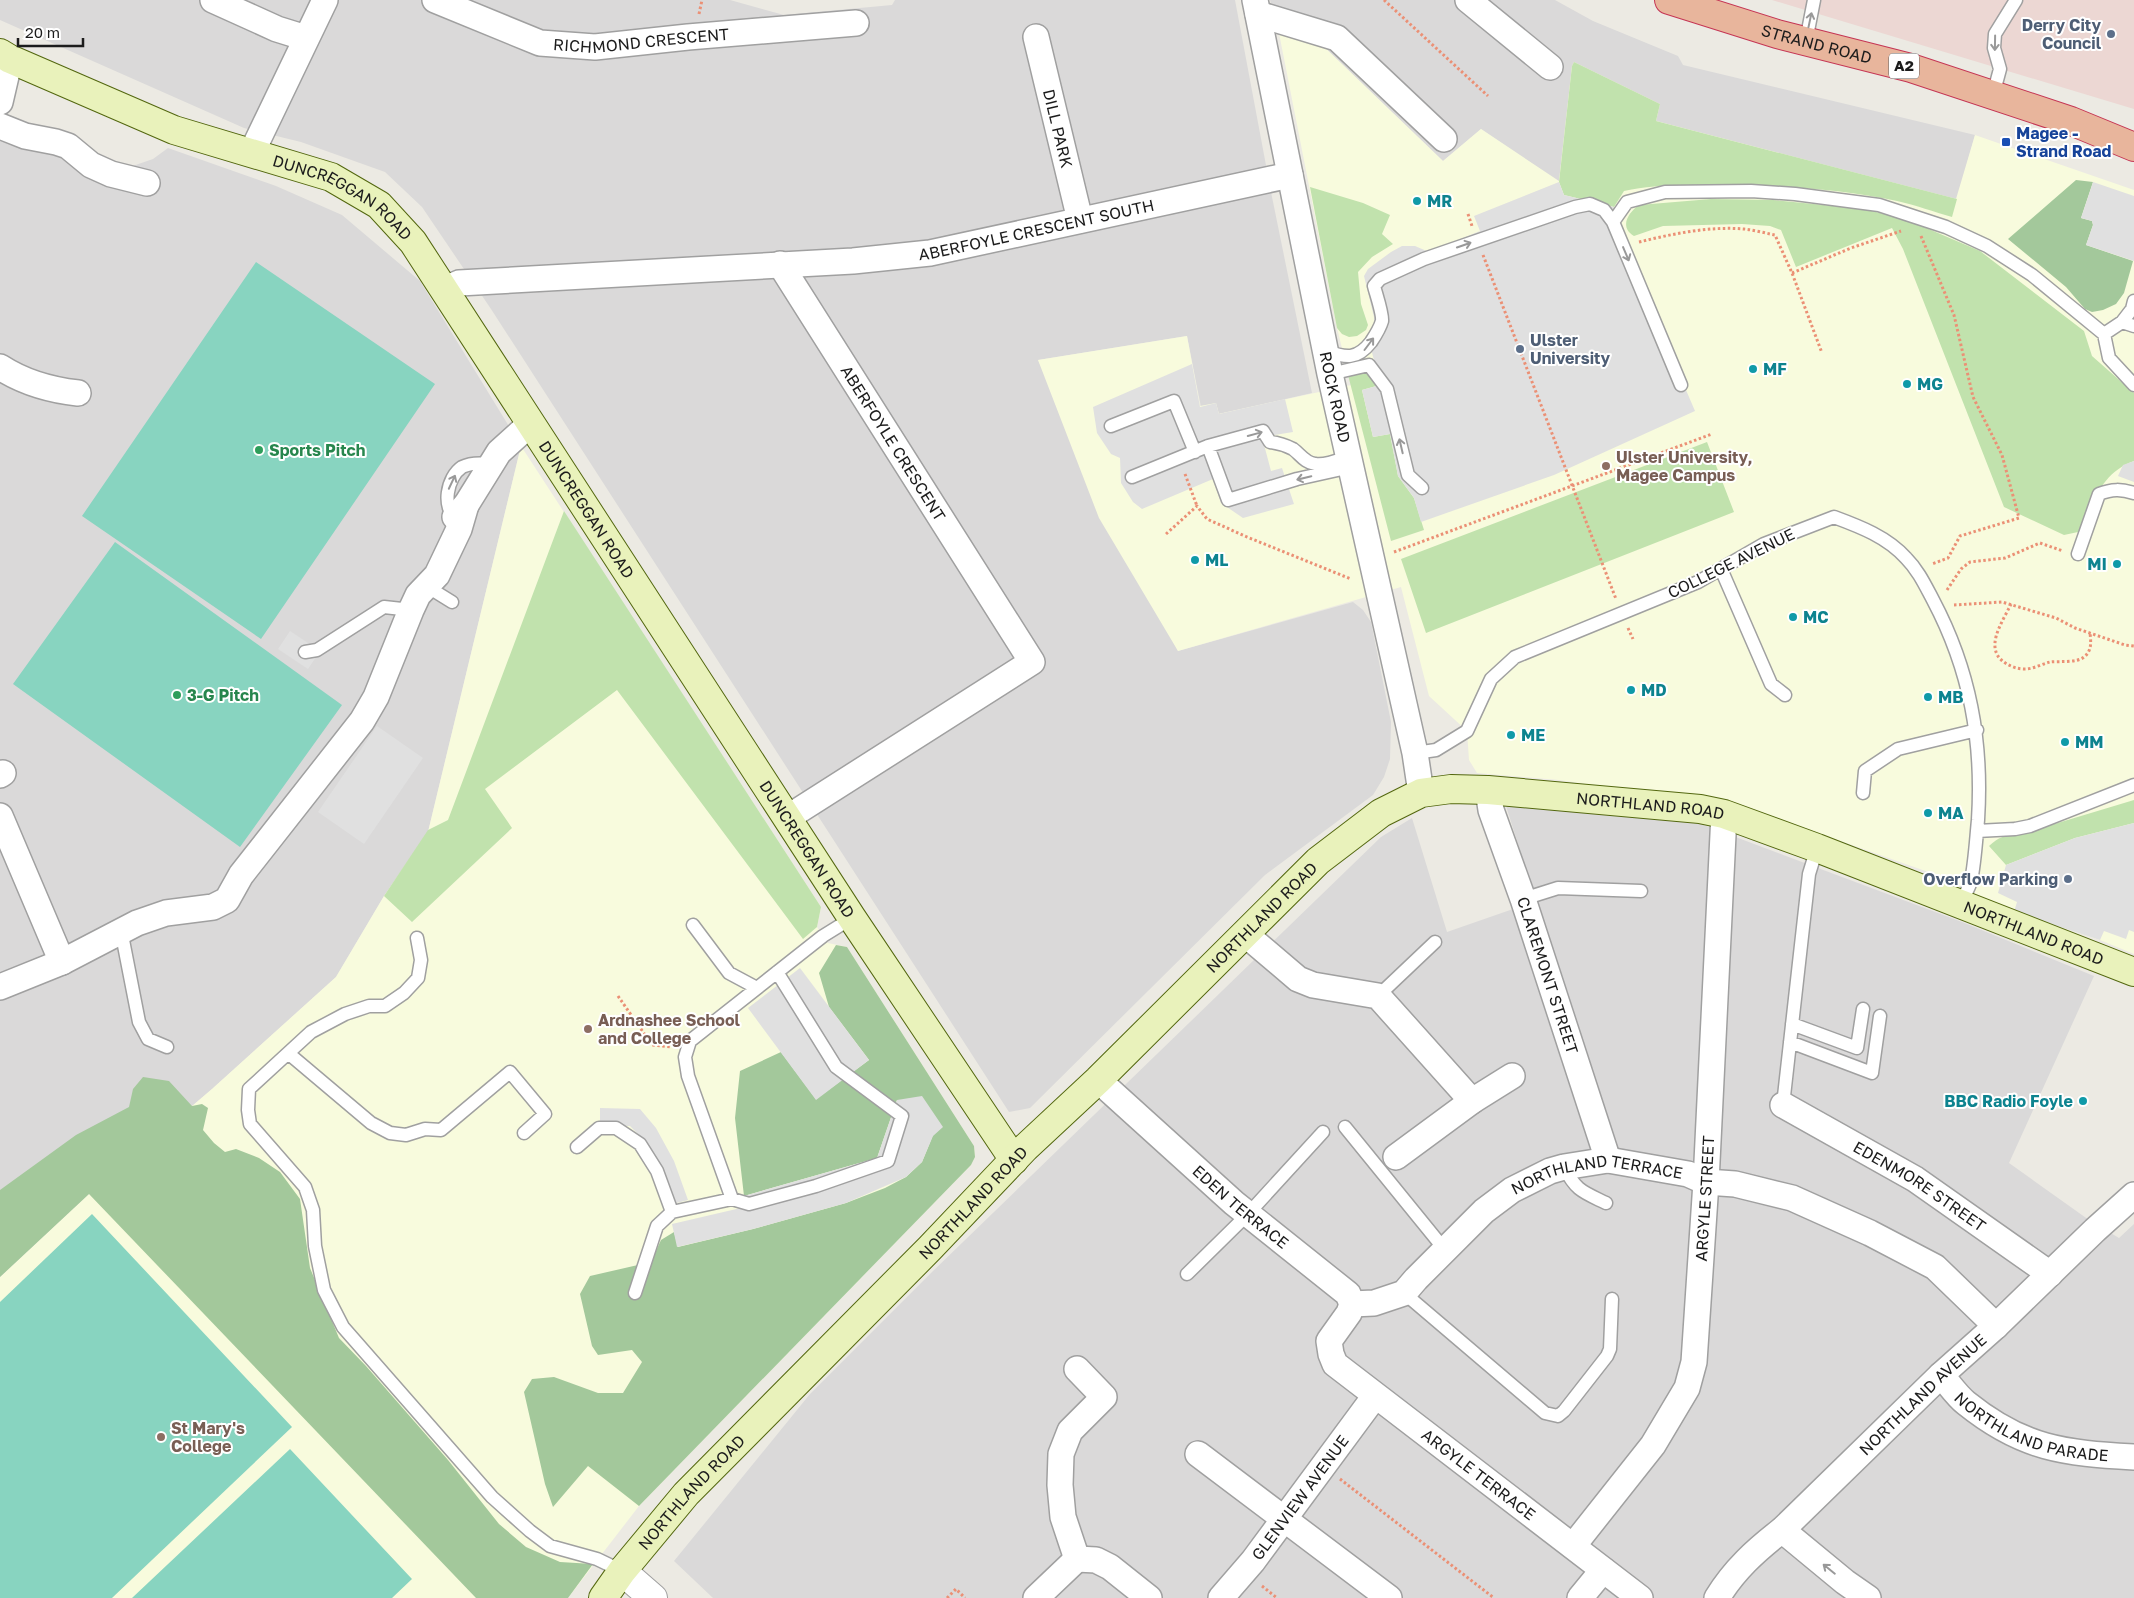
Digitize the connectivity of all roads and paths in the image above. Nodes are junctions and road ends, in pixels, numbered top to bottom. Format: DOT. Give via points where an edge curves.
graph roads {
  1 [pos="325,0"];
  2 [pos="435,0"];
  3 [pos="1384,0"];
  4 [pos="1468,0"];
  5 [pos="1669,0"];
  6 [pos="1814,0"];
  7 [pos="2016,0"];
  8 [pos="223,2"];
  9 [pos="1257,7"];
  10 [pos="856,23"];
  11 [pos="1036,37"];
  12 [pos="306,38"];
  13 [pos="1806,41"];
  14 [pos="5,56"];
  15 [pos="1550,67"];
  16 [pos="1993,95"];
  17 [pos="1488,96"];
  18 [pos="0,102"];
  19 [pos="0,126"];
  20 [pos="1444,139"];
  21 [pos="2134,147"];
  22 [pos="252,152"];
  23 [pos="1290,175"];
  24 [pos="147,183"];
  25 [pos="1080,220"];
  26 [pos="1613,222"];
  27 [pos="1906,232"];
  28 [pos="1913,234"];
  29 [pos="1477,240"];
  30 [pos="1621,241"];
  31 [pos="780,264"];
  32 [pos="1792,273"];
  33 [pos="445,289"];
  34 [pos="2134,301"];
  35 [pos="2128,324"];
  36 [pos="2104,334"];
  37 [pos="1822,353"];
  38 [pos="1328,363"];
  39 [pos="0,367"];
  40 [pos="1680,385"];
  41 [pos="2134,385"];
  42 [pos="78,393"];
  43 [pos="530,424"];
  44 [pos="1111,426"];
  45 [pos="1712,434"];
  46 [pos="1208,446"];
  47 [pos="1195,452"];
  48 [pos="1179,458"];
  49 [pos="1350,462"];
  50 [pos="1132,477"];
  51 [pos="1573,485"];
  52 [pos="1422,488"];
  53 [pos="2134,493"];
  54 [pos="1197,506"];
  55 [pos="1166,534"];
  56 [pos="2078,554"];
  57 [pos="1373,560"];
  58 [pos="1721,569"];
  59 [pos="1917,570"];
  60 [pos="1380,590"];
  61 [pos="419,594"];
  62 [pos="452,602"];
  63 [pos="2011,604"];
  64 [pos="1936,606"];
  65 [pos="1621,614"];
  66 [pos="2090,633"];
  67 [pos="1633,639"];
  68 [pos="2134,646"];
  69 [pos="305,652"];
  70 [pos="1785,695"];
  71 [pos="1977,730"];
  72 [pos="1415,753"];
  73 [pos="2134,785"];
  74 [pos="1488,790"];
  75 [pos="1421,793"];
  76 [pos="1863,793"];
  77 [pos="1724,814"];
  78 [pos="0,816"];
  79 [pos="787,818"];
  80 [pos="1977,830"];
  81 [pos="1816,848"];
  82 [pos="1641,891"];
  83 [pos="1523,899"];
  84 [pos="1960,905"];
  85 [pos="852,918"];
  86 [pos="693,925"];
  87 [pos="121,930"];
  88 [pos="1245,934"];
  89 [pos="417,938"];
  90 [pos="1435,942"];
  91 [pos="62,962"];
  92 [pos="777,972"];
  93 [pos="2134,972"];
  94 [pos="0,987"];
  95 [pos="757,988"];
  96 [pos="618,996"];
  97 [pos="1378,996"];
  98 [pos="1863,1009"];
  99 [pos="1880,1016"];
  100 [pos="1792,1024"];
  101 [pos="1790,1042"];
  102 [pos="167,1047"];
  103 [pos="687,1049"];
  104 [pos="288,1053"];
  105 [pos="1512,1076"];
  106 [pos="1098,1080"];
  107 [pos="1472,1101"];
  108 [pos="1783,1105"];
  109 [pos="1345,1127"];
  110 [pos="1323,1132"];
  111 [pos="524,1133"];
  112 [pos="577,1147"];
  113 [pos="1396,1157"];
  114 [pos="1014,1160"];
  115 [pos="1608,1160"];
  116 [pos="1564,1167"];
  117 [pos="1706,1182"];
  118 [pos="2134,1195"];
  119 [pos="732,1199"];
  120 [pos="1606,1203"];
  121 [pos="672,1212"];
  122 [pos="1248,1214"];
  123 [pos="1445,1250"];
  124 [pos="1187,1274"];
  125 [pos="2050,1274"];
  126 [pos="635,1293"];
  127 [pos="1404,1293"];
  128 [pos="1612,1298"];
  129 [pos="1352,1304"];
  130 [pos="1996,1326"];
  131 [pos="1077,1368"];
  132 [pos="1941,1375"];
  133 [pos="1375,1396"];
  134 [pos="1198,1454"];
  135 [pos="2134,1458"];
  136 [pos="1322,1465"];
  137 [pos="1284,1518"];
  138 [pos="1782,1530"];
  139 [pos="1573,1546"];
  140 [pos="1078,1559"];
  141 [pos="1603,1570"];
  142 [pos="622,1571"];
  143 [pos="603,1598"];
  144 [pos="653,1598"];
  145 [pos="947,1598"];
  146 [pos="965,1598"];
  147 [pos="1036,1598"];
  148 [pos="1149,1598"];
  149 [pos="1221,1598"];
  150 [pos="1389,1598"];
  151 [pos="1494,1598"];
  152 [pos="1580,1598"];
  153 [pos="1640,1598"];
  154 [pos="1717,1598"];
  155 [pos="1868,1598"];
  1 -- 12 [label="street"];
  2 -- 10 [label="street, RICHMOND CRESCENT" via="540,43 595,47"];
  3 -- 17 [label="path"];
  4 -- 15 [label="street"];
  5 -- 13 [label="highway, STRAND ROAD / A2"];
  13 -- 6 [label="lane, one-way"];
  7 -- 16 [label="lane, one-way" via="1995,34 1994,48 2000,69"];
  8 -- 12 [label="street" via="277,29"];
  9 -- 20 [label="street" via="1337,38"];
  9 -- 23 [label="street, ROCK ROAD"];
  11 -- 25 [label="street, DILL PARK"];
  12 -- 22 [label="street"];
  13 -- 16 [label="highway, STRAND ROAD / A2" via="1912,68"];
  14 -- 18 [label="street"];
  14 -- 22 [label="main road, DUNCREGGAN ROAD" via="174,130"];
  16 -- 21 [label="highway, STRAND ROAD / A2" via="2071,121"];
  19 -- 24 [label="street" via="68,146 91,165"];
  22 -- 33 [label="main road, DUNCREGGAN ROAD" via="331,177 379,205 413,242"];
  23 -- 25 [label="street, ABERFOYLE CRESCENT SOUTH"];
  23 -- 38 [label="street, ROCK ROAD"];
  25 -- 31 [label="street, ABERFOYLE CRESCENT SOUTH" via="930,253"];
  26 -- 29 [label="lane" via="1604,210 1590,204"];
  26 -- 30 [label="lane"];
  26 -- 36 [label="lane" via="1627,202 1665,192 1795,194 1879,205 1946,227 1987,246 2032,275"];
  27 -- 32 [label="path" via="1898,230"];
  28 -- 59 [label="path" via="1921,236 1954,315 1973,397 2002,456 2018,518 1960,536 1948,558"];
  38 -- 29 [label="lane, one-way" via="1363,352 1374,337 1382,320 1374,286 1380,279"];
  29 -- 51 [label="path"];
  30 -- 32 [label="path" via="1632,244 1665,235 1743,229 1775,234"];
  30 -- 40 [label="lane, one-way"];
  31 -- 33 [label="street" via="459,284"];
  31 -- 79 [label="street, ABERFOYLE CRESCENT" via="1032,662"];
  32 -- 37 [label="path"];
  33 -- 43 [label="main road, DUNCREGGAN ROAD"];
  34 -- 35 [label="lane"];
  35 -- 36 [label="lane"];
  36 -- 41 [label="lane" via="2109,358"];
  38 -- 49 [label="street, ROCK ROAD"];
  52 -- 38 [label="lane, one-way" via="1408,476 1387,389 1378,374 1368,365"];
  39 -- 42 [label="street" via="12,375 53,390"];
  43 -- 61 [label="street" via="489,464 461,515 437,575"];
  43 -- 79 [label="main road, DUNCREGGAN ROAD"];
  44 -- 47 [label="lane" via="1174,401"];
  45 -- 51 [label="path"];
  46 -- 47 [label="lane"];
  46 -- 49 [label="lane, one-way" via="1263,431 1270,442 1283,444 1313,464"];
  49 -- 46 [label="lane, one-way" via="1228,500"];
  47 -- 48 [label="lane"];
  48 -- 50 [label="lane"];
  48 -- 54 [label="path"];
  49 -- 57 [label="street, ROCK ROAD"];
  51 -- 57 [label="path"];
  51 -- 65 [label="path"];
  53 -- 56 [label="lane" via="2109,490 2099,494"];
  54 -- 55 [label="path"];
  54 -- 60 [label="path" via="1207,519 1239,534"];
  56 -- 64 [label="path" via="2040,543 2005,558 1970,562 1961,569"];
  57 -- 60 [label="street, ROCK ROAD"];
  58 -- 59 [label="lane, COLLEGE AVENUE" via="1764,544 1834,517 1875,533 1905,556"];
  58 -- 65 [label="lane, COLLEGE AVENUE"];
  58 -- 70 [label="lane" via="1770,684"];
  59 -- 64 [label="lane, COLLEGE AVENUE"];
  60 -- 72 [label="street, ROCK ROAD"];
  61 -- 62 [label="lane"];
  61 -- 69 [label="lane" via="384,608 317,650"];
  61 -- 87 [label="street" via="376,697 362,722 241,875 226,900 213,907 166,913"];
  63 -- 64 [label="path"];
  63 -- 66 [label="path"];
  63 -- 66 [label="path" via="1994,637 1994,647 2000,661 2012,668 2026,670 2049,662 2082,660 2089,653"];
  64 -- 71 [label="lane, COLLEGE AVENUE" via="1950,632"];
  65 -- 67 [label="path"];
  65 -- 72 [label="lane, COLLEGE AVENUE" via="1516,657 1491,679 1467,730 1436,750"];
  66 -- 68 [label="path"];
  71 -- 76 [label="lane" via="1898,749 1865,771"];
  71 -- 80 [label="lane, COLLEGE AVENUE" via="1980,774"];
  72 -- 75 [label="street, ROCK ROAD"];
  73 -- 80 [label="lane" via="2030,826"];
  74 -- 75 [label="main road, NORTHLAND ROAD" via="1451,789"];
  74 -- 77 [label="main road, NORTHLAND ROAD" via="1700,809"];
  74 -- 83 [label="street, CLAREMONT STREET" via="1490,810"];
  75 -- 88 [label="main road, NORTHLAND ROAD" via="1381,814 1318,861"];
  77 -- 81 [label="main road, NORTHLAND ROAD"];
  77 -- 117 [label="street, ARGYLE STREET"];
  78 -- 91 [label="street"];
  79 -- 85 [label="main road, DUNCREGGAN ROAD"];
  80 -- 84 [label="lane, COLLEGE AVENUE" via="1970,881"];
  81 -- 84 [label="main road, NORTHLAND ROAD"];
  81 -- 100 [label="lane" via="1809,874"];
  82 -- 83 [label="lane" via="1558,888"];
  83 -- 115 [label="street, CLAREMONT STREET"];
  84 -- 93 [label="main road, NORTHLAND ROAD"];
  85 -- 92 [label="lane"];
  85 -- 114 [label="main road, DUNCREGGAN ROAD"];
  86 -- 95 [label="lane" via="729,973"];
  87 -- 91 [label="street"];
  87 -- 102 [label="lane" via="139,1022 148,1039"];
  88 -- 97 [label="street" via="1298,979 1313,985"];
  88 -- 106 [label="main road, NORTHLAND ROAD"];
  89 -- 104 [label="lane" via="421,960 418,978 404,993 385,1006 369,1006 345,1014 311,1032"];
  90 -- 97 [label="lane"];
  91 -- 94 [label="street"];
  92 -- 95 [label="lane"];
  92 -- 119 [label="lane" via="836,1067 902,1116 888,1161 816,1186 749,1204"];
  95 -- 103 [label="lane" via="690,1041"];
  96 -- 103 [label="path" via="652,1045"];
  97 -- 107 [label="street"];
  98 -- 100 [label="lane" via="1857,1048"];
  99 -- 101 [label="lane" via="1872,1073"];
  100 -- 101 [label="lane"];
  101 -- 108 [label="lane"];
  103 -- 119 [label="lane" via="684,1057 688,1076"];
  104 -- 111 [label="lane" via="371,1123 390,1133 406,1135 426,1129 441,1130 510,1072 545,1114"];
  104 -- 142 [label="lane" via="249,1089 250,1124 305,1187 313,1210 315,1246 324,1290 343,1328 492,1497 530,1531 550,1546 597,1559"];
  105 -- 107 [label="street"];
  106 -- 114 [label="main road, NORTHLAND ROAD"];
  106 -- 122 [label="street, EDEN TERRACE"];
  107 -- 113 [label="street"];
  108 -- 125 [label="street, EDENMORE STREET" via="1915,1179"];
  109 -- 123 [label="lane"];
  110 -- 122 [label="lane"];
  112 -- 121 [label="lane" via="599,1128 616,1128 640,1144 657,1171"];
  114 -- 142 [label="main road, NORTHLAND ROAD" via="686,1494"];
  115 -- 116 [label="street, NORTHLAND TERRACE"];
  115 -- 117 [label="street, NORTHLAND TERRACE" via="1688,1174"];
  116 -- 120 [label="lane" via="1580,1191"];
  116 -- 123 [label="street, NORTHLAND TERRACE" via="1512,1190 1484,1211"];
  117 -- 130 [label="street, NORTHLAND TERRACE" via="1735,1184 1792,1198 1870,1233 1935,1267"];
  117 -- 139 [label="street, ARGYLE STREET" via="1697,1333 1687,1388 1653,1445"];
  118 -- 125 [label="street, NORTHLAND AVENUE"];
  119 -- 121 [label="lane"];
  121 -- 126 [label="lane" via="657,1226"];
  122 -- 124 [label="lane"];
  122 -- 129 [label="street, EDEN TERRACE" via="1348,1294"];
  123 -- 127 [label="street, NORTHLAND TERRACE"];
  125 -- 130 [label="street, NORTHLAND AVENUE"];
  127 -- 128 [label="lane" via="1551,1416 1558,1416 1564,1411 1607,1356"];
  127 -- 129 [label="street, NORTHLAND TERRACE" via="1374,1303"];
  129 -- 133 [label="street, ARGYLE TERRACE" via="1330,1341 1331,1354 1336,1364"];
  130 -- 132 [label="street, NORTHLAND AVENUE"];
  131 -- 140 [label="street" via="1104,1396 1070,1431 1061,1454 1063,1517"];
  132 -- 135 [label="street, NORTHLAND PARADE" via="1965,1403 2010,1434 2044,1447"];
  132 -- 138 [label="street, NORTHLAND AVENUE"];
  133 -- 136 [label="street, GLENVIEW AVENUE"];
  133 -- 139 [label="street, ARGYLE TERRACE"];
  134 -- 137 [label="street"];
  136 -- 137 [label="street, GLENVIEW AVENUE"];
  136 -- 151 [label="path"];
  137 -- 149 [label="street, GLENVIEW AVENUE"];
  137 -- 150 [label="street"];
  138 -- 154 [label="street, NORTHLAND AVENUE" via="1753,1553"];
  155 -- 138 [label="street, one-way"];
  139 -- 141 [label="street, ARGYLE TERRACE"];
  140 -- 147 [label="street"];
  140 -- 148 [label="street" via="1096,1560"];
  141 -- 152 [label="street"];
  141 -- 153 [label="street, ARGYLE TERRACE"];
  142 -- 143 [label="main road, NORTHLAND ROAD"];
  142 -- 144 [label="street"];
  145 -- 146 [label="path" via="956,1589"];
}
